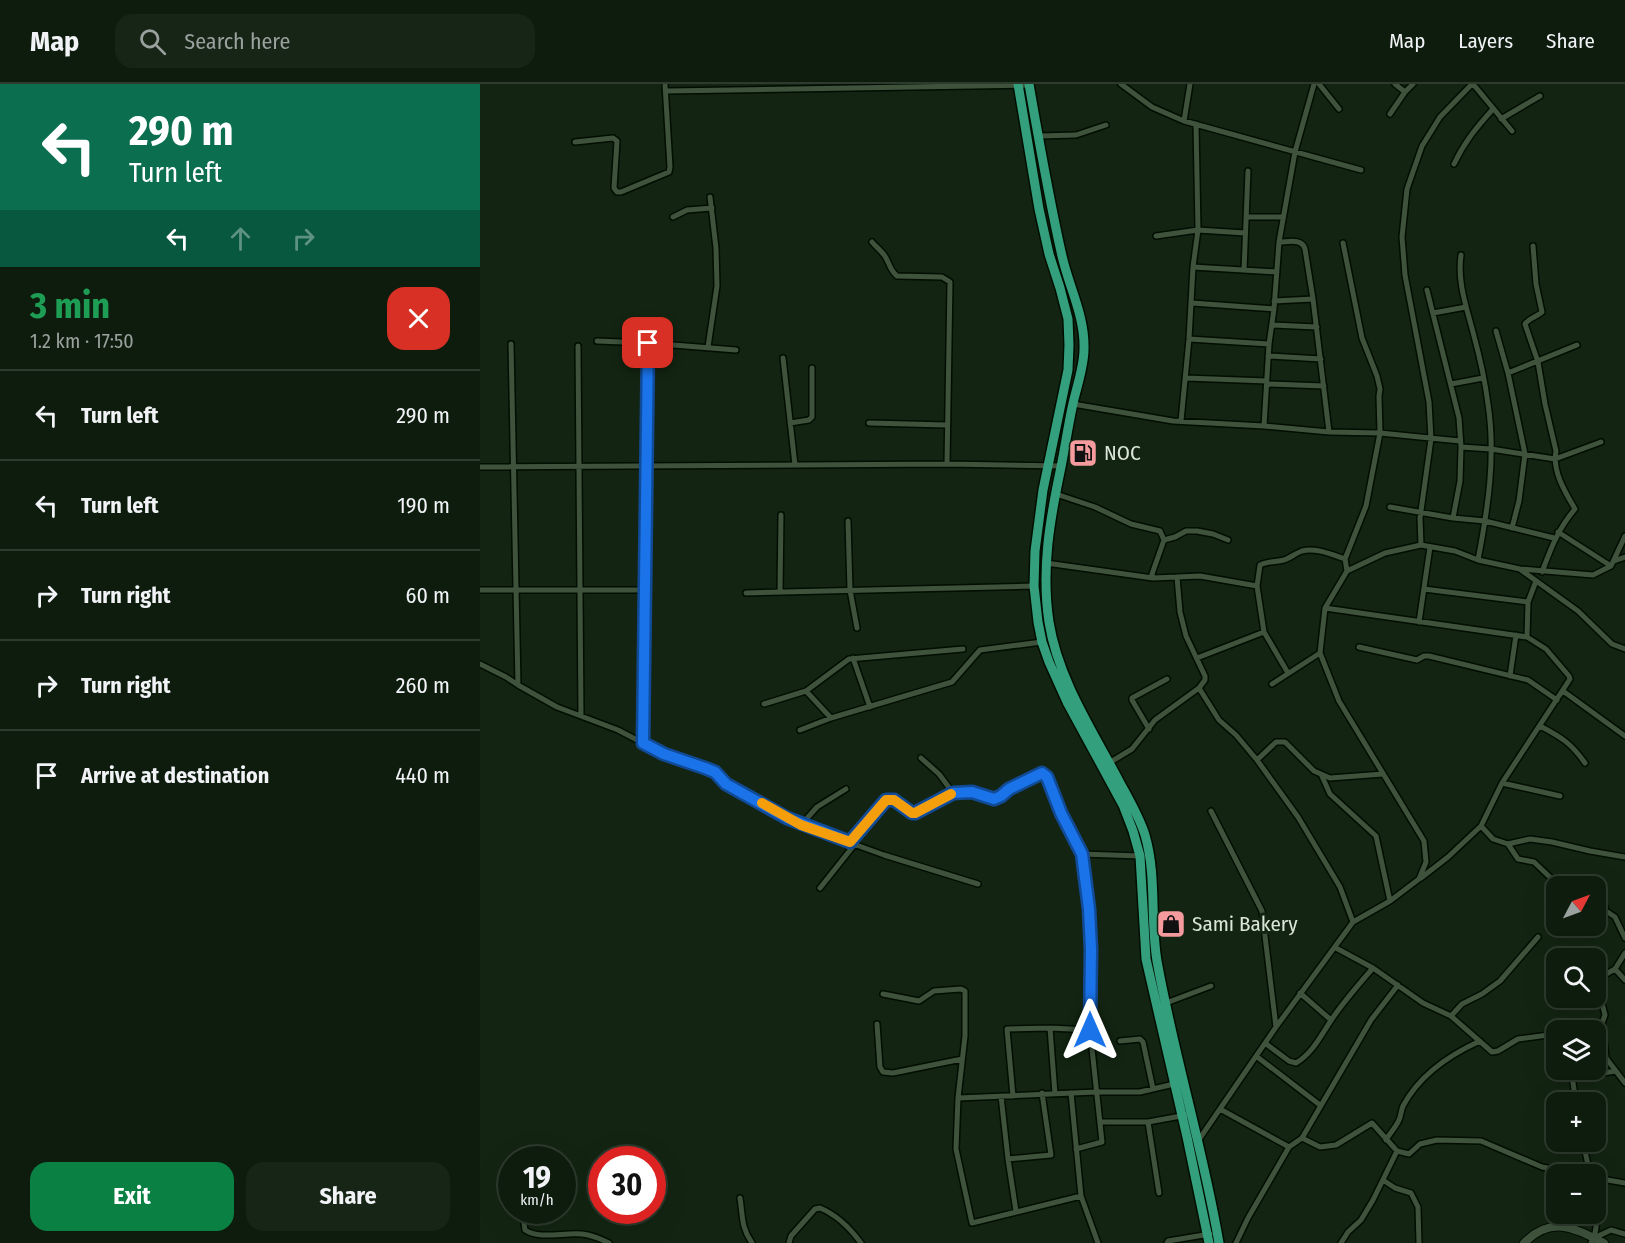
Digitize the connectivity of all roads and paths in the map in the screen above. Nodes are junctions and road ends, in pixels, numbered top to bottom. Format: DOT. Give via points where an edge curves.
graph roads {
  1 [pos="1121,84"];
  2 [pos="1190,84"];
  3 [pos="1314,84"];
  4 [pos="1319,84"];
  5 [pos="1395,84"];
  6 [pos="1413,84"];
  7 [pos="1472,84"];
  8 [pos="1018,85"];
  9 [pos="1029,85"];
  10 [pos="826,86"];
  11 [pos="904,86"];
  12 [pos="942,86"];
  13 [pos="665,87"];
  14 [pos="720,87"];
  15 [pos="775,87"];
  16 [pos="1405,92"];
  17 [pos="1540,96"];
  18 [pos="1339,109"];
  19 [pos="1493,109"];
  20 [pos="1390,114"];
  21 [pos="1502,118"];
  22 [pos="1184,121"];
  23 [pos="1196,124"];
  24 [pos="1106,125"];
  25 [pos="1512,131"];
  26 [pos="1039,136"];
  27 [pos="575,142"];
  28 [pos="1295,152"];
  29 [pos="1454,164"];
  30 [pos="1361,170"];
  31 [pos="1248,171"];
  32 [pos="710,197"];
  33 [pos="712,208"];
  34 [pos="1052,208"];
  35 [pos="1039,209"];
  36 [pos="673,217"];
  37 [pos="1246,217"];
  38 [pos="1284,217"];
  39 [pos="1198,230"];
  40 [pos="1245,233"];
  41 [pos="1156,236"];
  42 [pos="872,242"];
  43 [pos="1279,242"];
  44 [pos="1344,243"];
  45 [pos="1533,246"];
  46 [pos="1461,255"];
  47 [pos="1193,267"];
  48 [pos="1244,270"];
  49 [pos="1276,272"];
  50 [pos="1427,290"];
  51 [pos="1313,299"];
  52 [pos="1274,301"];
  53 [pos="1192,303"];
  54 [pos="1466,306"];
  55 [pos="1274,309"];
  56 [pos="1433,313"];
  57 [pos="1272,325"];
  58 [pos="1317,327"];
  59 [pos="1497,331"];
  60 [pos="1189,339"];
  61 [pos="597,341"];
  62 [pos="648,343"];
  63 [pos="511,344"];
  64 [pos="1269,344"];
  65 [pos="1577,345"];
  66 [pos="578,346"];
  67 [pos="708,347"];
  68 [pos="736,350"];
  69 [pos="1268,356"];
  70 [pos="783,358"];
  71 [pos="1321,359"];
  72 [pos="1538,362"];
  73 [pos="812,368"];
  74 [pos="1508,373"];
  75 [pos="1186,378"];
  76 [pos="1484,378"];
  77 [pos="1267,382"];
  78 [pos="1451,384"];
  79 [pos="1324,386"];
  80 [pos="1072,404"];
  81 [pos="1181,421"];
  82 [pos="790,423"];
  83 [pos="869,423"];
  84 [pos="947,425"];
  85 [pos="1264,426"];
  86 [pos="1329,432"];
  87 [pos="1380,433"];
  88 [pos="1431,439"];
  89 [pos="1601,442"];
  90 [pos="1461,444"];
  91 [pos="1491,449"];
  92 [pos="1525,454"];
  93 [pos="1554,459"];
  94 [pos="947,464"];
  95 [pos="795,465"];
  96 [pos="512,466"];
  97 [pos="580,466"];
  98 [pos="647,466"];
  99 [pos="1049,466"];
  100 [pos="1062,466"];
  101 [pos="480,467"];
  102 [pos="1055,494"];
  103 [pos="1390,507"];
  104 [pos="1421,512"];
  105 [pos="781,515"];
  106 [pos="1453,518"];
  107 [pos="848,521"];
  108 [pos="1485,521"];
  109 [pos="1512,528"];
  110 [pos="1558,532"];
  111 [pos="1625,536"];
  112 [pos="1554,538"];
  113 [pos="1164,540"];
  114 [pos="1228,540"];
  115 [pos="1421,545"];
  116 [pos="1430,547"];
  117 [pos="1625,557"];
  118 [pos="1345,559"];
  119 [pos="1478,560"];
  120 [pos="1045,563"];
  121 [pos="1612,563"];
  122 [pos="1520,569"];
  123 [pos="1347,571"];
  124 [pos="1542,572"];
  125 [pos="1177,577"];
  126 [pos="1153,578"];
  127 [pos="1536,581"];
  128 [pos="1034,586"];
  129 [pos="1257,586"];
  130 [pos="515,589"];
  131 [pos="1424,589"];
  132 [pos="480,590"];
  133 [pos="580,590"];
  134 [pos="646,590"];
  135 [pos="850,590"];
  136 [pos="780,592"];
  137 [pos="746,593"];
  138 [pos="1528,602"];
  139 [pos="1325,608"];
  140 [pos="1419,622"];
  141 [pos="857,628"];
  142 [pos="1264,632"];
  143 [pos="1516,635"];
  144 [pos="1527,637"];
  145 [pos="1042,642"];
  146 [pos="1359,647"];
  147 [pos="963,648"];
  148 [pos="1625,649"];
  149 [pos="1320,653"];
  150 [pos="1197,657"];
  151 [pos="853,658"];
  152 [pos="480,664"];
  153 [pos="1288,673"];
  154 [pos="1510,676"];
  155 [pos="1167,679"];
  156 [pos="1272,684"];
  157 [pos="518,685"];
  158 [pos="1199,688"];
  159 [pos="806,691"];
  160 [pos="1563,691"];
  161 [pos="1070,700"];
  162 [pos="1557,700"];
  163 [pos="764,704"];
  164 [pos="870,707"];
  165 [pos="580,715"];
  166 [pos="831,718"];
  167 [pos="1540,726"];
  168 [pos="1149,729"];
  169 [pos="800,730"];
  170 [pos="1625,735"];
  171 [pos="643,743"];
  172 [pos="921,758"];
  173 [pos="1257,760"];
  174 [pos="1109,763"];
  175 [pos="1585,763"];
  176 [pos="1321,774"];
  177 [pos="1383,774"];
  178 [pos="1502,783"];
  179 [pos="846,789"];
  180 [pos="953,793"];
  181 [pos="1560,796"];
  182 [pos="1211,811"];
  183 [pos="801,825"];
  184 [pos="1481,826"];
  185 [pos="853,843"];
  186 [pos="1508,844"];
  187 [pos="1082,854"];
  188 [pos="1140,856"];
  189 [pos="1625,857"];
  190 [pos="1549,876"];
  191 [pos="1419,879"];
  192 [pos="978,884"];
  193 [pos="820,888"];
  194 [pos="1390,901"];
  195 [pos="1606,911"];
  196 [pos="1353,922"];
  197 [pos="1538,937"];
  198 [pos="1625,938"];
  199 [pos="1336,948"];
  200 [pos="1625,953"];
  201 [pos="1373,968"];
  202 [pos="1615,969"];
  203 [pos="1625,980"];
  204 [pos="1398,985"];
  205 [pos="1211,986"];
  206 [pos="1300,993"];
  207 [pos="883,994"];
  208 [pos="1166,1003"];
  209 [pos="1450,1017"];
  210 [pos="1331,1020"];
  211 [pos="877,1024"];
  212 [pos="1276,1027"];
  213 [pos="1050,1028"];
  214 [pos="1090,1030"];
  215 [pos="1546,1035"];
  216 [pos="1120,1041"];
  217 [pos="1480,1041"];
  218 [pos="1265,1043"];
  219 [pos="1256,1056"];
  220 [pos="962,1059"];
  221 [pos="1616,1071"];
  222 [pos="1606,1072"];
  223 [pos="1625,1083"];
  224 [pos="1174,1084"];
  225 [pos="1153,1089"];
  226 [pos="1096,1092"];
  227 [pos="1071,1093"];
  228 [pos="1042,1094"];
  229 [pos="1055,1094"];
  230 [pos="1001,1096"];
  231 [pos="1013,1096"];
  232 [pos="957,1098"];
  233 [pos="1320,1105"];
  234 [pos="1220,1108"];
  235 [pos="1187,1114"];
  236 [pos="1100,1122"];
  237 [pos="1148,1122"];
  238 [pos="1302,1138"];
  239 [pos="1386,1140"];
  240 [pos="1198,1141"];
  241 [pos="1289,1147"];
  242 [pos="1076,1149"];
  243 [pos="1397,1151"];
  244 [pos="1008,1159"];
  245 [pos="1546,1168"];
  246 [pos="1606,1179"];
  247 [pos="1383,1180"];
  248 [pos="1625,1181"];
  249 [pos="1159,1193"];
  250 [pos="1081,1196"];
  251 [pos="740,1198"];
  252 [pos="1016,1211"];
  253 [pos="524,1224"];
  254 [pos="1596,1224"];
  255 [pos="1625,1234"];
  256 [pos="1211,1236"];
  257 [pos="1592,1240"];
  258 [pos="1096,1242"];
  259 [pos="609,1243"];
  260 [pos="752,1243"];
  261 [pos="789,1243"];
  262 [pos="861,1243"];
  263 [pos="1167,1243"];
  264 [pos="1219,1243"];
  265 [pos="1236,1243"];
  266 [pos="1341,1243"];
  267 [pos="1419,1243"];
  268 [pos="1524,1243"];
  269 [pos="1604,1243"];
  1 -- 22 [label="street" via="1152,107"];
  2 -- 22 [label="street"];
  3 -- 28 [label="street"];
  4 -- 18 [label="street"];
  5 -- 16 [label="street"];
  6 -- 16 [label="street"];
  7 -- 19 [label="street"];
  7 -- 88 [label="street" via="1440,117 1422,146 1407,189 1402,237 1429,402"];
  8 -- 9 [label="street"];
  8 -- 12 [label="street"];
  8 -- 35 [label="highway"];
  9 -- 26 [label="highway"];
  10 -- 11 [label="street"];
  10 -- 15 [label="street"];
  11 -- 12 [label="street"];
  13 -- 14 [label="street"];
  13 -- 27 [label="street" via="670,167 666,174 617,192 617,141 613,138"];
  14 -- 15 [label="street"];
  16 -- 20 [label="street"];
  17 -- 21 [label="street"];
  19 -- 21 [label="street"];
  19 -- 29 [label="street" via="1472,132"];
  21 -- 25 [label="street"];
  22 -- 23 [label="street"];
  23 -- 28 [label="street"];
  23 -- 39 [label="street"];
  24 -- 26 [label="street" via="1076,135"];
  26 -- 34 [label="highway"];
  28 -- 30 [label="street"];
  28 -- 38 [label="street"];
  31 -- 37 [label="street"];
  32 -- 33 [label="street"];
  33 -- 36 [label="street" via="687,210"];
  33 -- 67 [label="street" via="717,286"];
  34 -- 35 [label="street"];
  34 -- 80 [label="highway" via="1062,259 1082,324 1084,350"];
  35 -- 99 [label="highway" via="1068,319 1070,345"];
  37 -- 38 [label="street"];
  37 -- 40 [label="street"];
  38 -- 43 [label="street"];
  39 -- 40 [label="street"];
  39 -- 41 [label="street"];
  39 -- 47 [label="street"];
  40 -- 48 [label="street"];
  42 -- 84 [label="street" via="897,276 942,277 950,282"];
  43 -- 49 [label="street"];
  43 -- 51 [label="street" via="1303,244"];
  44 -- 87 [label="street" via="1362,338 1380,389"];
  45 -- 72 [label="street" via="1542,312 1525,324"];
  46 -- 54 [label="street" via="1461,290"];
  47 -- 48 [label="street"];
  47 -- 53 [label="street"];
  48 -- 49 [label="street"];
  49 -- 52 [label="street"];
  50 -- 56 [label="street"];
  51 -- 52 [label="street"];
  51 -- 58 [label="street"];
  52 -- 55 [label="street"];
  53 -- 55 [label="street"];
  53 -- 60 [label="street"];
  54 -- 56 [label="street"];
  54 -- 76 [label="street"];
  55 -- 57 [label="street"];
  56 -- 78 [label="street"];
  57 -- 58 [label="street"];
  57 -- 64 [label="street"];
  58 -- 71 [label="street"];
  59 -- 74 [label="street"];
  60 -- 64 [label="street"];
  60 -- 75 [label="street"];
  61 -- 62 [label="street"];
  62 -- 67 [label="street"];
  62 -- 98 [label="street"];
  63 -- 96 [label="street"];
  64 -- 69 [label="street"];
  65 -- 72 [label="street"];
  66 -- 97 [label="street"];
  67 -- 68 [label="street"];
  69 -- 71 [label="street"];
  69 -- 77 [label="street"];
  70 -- 82 [label="street"];
  71 -- 79 [label="street"];
  72 -- 74 [label="street"];
  72 -- 93 [label="street" via="1556,451"];
  73 -- 82 [label="street" via="812,417"];
  74 -- 92 [label="street"];
  75 -- 77 [label="street"];
  75 -- 81 [label="street"];
  76 -- 78 [label="street"];
  76 -- 91 [label="street"];
  77 -- 79 [label="street"];
  77 -- 85 [label="street"];
  78 -- 90 [label="street"];
  79 -- 86 [label="street"];
  80 -- 81 [label="street"];
  80 -- 100 [label="highway"];
  81 -- 85 [label="street"];
  82 -- 95 [label="street"];
  83 -- 84 [label="street"];
  84 -- 94 [label="street"];
  85 -- 86 [label="street"];
  86 -- 87 [label="street"];
  87 -- 88 [label="street"];
  87 -- 118 [label="street" via="1366,506"];
  88 -- 90 [label="street"];
  88 -- 104 [label="street"];
  89 -- 93 [label="street"];
  90 -- 91 [label="street"];
  90 -- 106 [label="street"];
  91 -- 92 [label="street"];
  91 -- 108 [label="street"];
  92 -- 93 [label="street"];
  92 -- 109 [label="street"];
  93 -- 110 [label="street" via="1575,509"];
  94 -- 95 [label="street"];
  94 -- 99 [label="street"];
  95 -- 98 [label="street"];
  96 -- 97 [label="street"];
  96 -- 101 [label="street"];
  96 -- 130 [label="street"];
  97 -- 98 [label="street"];
  97 -- 133 [label="street"];
  98 -- 134 [label="street"];
  99 -- 100 [label="street"];
  99 -- 128 [label="highway" via="1038,523"];
  100 -- 102 [label="highway"];
  102 -- 113 [label="street" via="1131,524 1160,531"];
  102 -- 120 [label="highway"];
  103 -- 104 [label="street"];
  104 -- 106 [label="street"];
  104 -- 115 [label="street"];
  105 -- 136 [label="street"];
  106 -- 108 [label="street"];
  107 -- 135 [label="street"];
  108 -- 109 [label="street"];
  108 -- 119 [label="street"];
  109 -- 112 [label="street"];
  110 -- 112 [label="street"];
  110 -- 121 [label="street"];
  111 -- 121 [label="street"];
  112 -- 124 [label="street"];
  113 -- 114 [label="street" via="1186,531"];
  113 -- 126 [label="street"];
  115 -- 116 [label="street"];
  115 -- 123 [label="street" via="1386,553"];
  116 -- 119 [label="street"];
  116 -- 131 [label="street"];
  117 -- 121 [label="street"];
  118 -- 123 [label="street"];
  118 -- 129 [label="street" via="1307,550 1285,560 1266,562 1260,565"];
  119 -- 122 [label="street"];
  120 -- 126 [label="street"];
  120 -- 161 [label="highway" via="1053,644"];
  121 -- 124 [label="street" via="1593,575"];
  122 -- 124 [label="street"];
  122 -- 127 [label="street"];
  123 -- 139 [label="street"];
  125 -- 126 [label="street"];
  125 -- 129 [label="street" via="1200,576"];
  125 -- 150 [label="street" via="1186,636"];
  127 -- 138 [label="street"];
  127 -- 148 [label="street" via="1578,611 1612,644"];
  128 -- 135 [label="street"];
  128 -- 145 [label="highway"];
  129 -- 142 [label="street"];
  130 -- 132 [label="street"];
  130 -- 133 [label="street"];
  130 -- 157 [label="street"];
  131 -- 138 [label="street"];
  131 -- 140 [label="street"];
  133 -- 134 [label="street"];
  133 -- 165 [label="street"];
  134 -- 171 [label="street"];
  135 -- 136 [label="street"];
  135 -- 141 [label="street"];
  136 -- 137 [label="street"];
  138 -- 144 [label="street"];
  139 -- 140 [label="street"];
  139 -- 149 [label="street"];
  140 -- 143 [label="street"];
  142 -- 150 [label="street"];
  142 -- 153 [label="street"];
  143 -- 144 [label="street"];
  143 -- 154 [label="street"];
  144 -- 160 [label="street" via="1546,649 1569,676"];
  145 -- 161 [label="highway"];
  145 -- 164 [label="street" via="980,650 952,681"];
  146 -- 154 [label="street" via="1417,660 1429,656"];
  147 -- 151 [label="street"];
  149 -- 153 [label="street"];
  149 -- 177 [label="street" via="1339,701"];
  150 -- 158 [label="street" via="1205,676"];
  151 -- 159 [label="street"];
  151 -- 164 [label="street"];
  152 -- 157 [label="street"];
  153 -- 156 [label="street"];
  154 -- 162 [label="street" via="1528,680"];
  155 -- 168 [label="street" via="1132,698"];
  157 -- 165 [label="street"];
  158 -- 168 [label="street" via="1165,712"];
  158 -- 173 [label="street" via="1219,720"];
  159 -- 163 [label="street"];
  159 -- 166 [label="street"];
  160 -- 162 [label="street"];
  160 -- 170 [label="street"];
  161 -- 174 [label="highway"];
  161 -- 188 [label="highway" via="1123,805"];
  162 -- 167 [label="street"];
  164 -- 166 [label="street"];
  165 -- 171 [label="street"];
  166 -- 169 [label="street"];
  167 -- 175 [label="street" via="1569,743"];
  167 -- 178 [label="street"];
  168 -- 174 [label="street" via="1132,749"];
  171 -- 183 [label="street" via="715,772 726,784"];
  172 -- 180 [label="street"];
  173 -- 176 [label="street" via="1276,742 1285,742"];
  173 -- 196 [label="street" via="1340,886"];
  174 -- 208 [label="highway" via="1145,835 1153,871 1157,957"];
  176 -- 177 [label="street" via="1330,778"];
  176 -- 194 [label="street" via="1330,794 1376,836"];
  177 -- 191 [label="street" via="1424,842 1426,862"];
  178 -- 181 [label="street"];
  178 -- 184 [label="street"];
  179 -- 183 [label="street" via="817,807"];
  180 -- 185 [label="street" via="915,813 894,800 886,800"];
  180 -- 187 [label="street" via="972,792 994,799 1042,773"];
  182 -- 212 [label="street" via="1262,912"];
  183 -- 185 [label="street"];
  184 -- 186 [label="street" via="1493,839"];
  184 -- 191 [label="street"];
  185 -- 192 [label="street"];
  185 -- 193 [label="street"];
  186 -- 189 [label="street" via="1530,839"];
  186 -- 190 [label="street" via="1518,859 1534,862"];
  187 -- 188 [label="street"];
  187 -- 214 [label="street" via="1091,949"];
  188 -- 224 [label="highway" via="1146,958"];
  191 -- 194 [label="street"];
  194 -- 196 [label="street"];
  195 -- 198 [label="street" via="1615,917"];
  196 -- 199 [label="street"];
  197 -- 209 [label="street" via="1500,981 1462,1004"];
  199 -- 201 [label="street"];
  199 -- 206 [label="street"];
  200 -- 202 [label="street"];
  201 -- 204 [label="street"];
  201 -- 210 [label="street"];
  202 -- 203 [label="street"];
  202 -- 221 [label="street" via="1601,977 1599,1001 1605,1015 1602,1023 1606,1058"];
  204 -- 209 [label="street" via="1423,1004"];
  204 -- 233 [label="street" via="1371,1020"];
  205 -- 208 [label="street"];
  206 -- 210 [label="street"];
  206 -- 212 [label="street"];
  207 -- 220 [label="street" via="919,1001 934,991 962,989"];
  208 -- 235 [label="highway"];
  209 -- 217 [label="street"];
  210 -- 218 [label="street" via="1319,1041 1296,1063"];
  211 -- 220 [label="street" via="883,1072"];
  212 -- 218 [label="street"];
  213 -- 214 [label="street"];
  213 -- 229 [label="street"];
  213 -- 231 [label="street" via="1007,1029"];
  214 -- 226 [label="street"];
  215 -- 217 [label="street" via="1518,1039 1492,1052"];
  216 -- 225 [label="street" via="1143,1042"];
  217 -- 239 [label="street" via="1442,1062 1417,1086"];
  218 -- 219 [label="street"];
  219 -- 233 [label="street"];
  219 -- 234 [label="street"];
  220 -- 232 [label="street"];
  221 -- 222 [label="street"];
  221 -- 223 [label="street"];
  224 -- 225 [label="street"];
  224 -- 235 [label="highway"];
  225 -- 226 [label="street"];
  226 -- 227 [label="street"];
  226 -- 236 [label="street"];
  227 -- 229 [label="street"];
  227 -- 242 [label="street"];
  228 -- 229 [label="street"];
  228 -- 231 [label="street"];
  228 -- 244 [label="street" via="1051,1155"];
  230 -- 231 [label="street"];
  230 -- 232 [label="street"];
  230 -- 244 [label="street"];
  232 -- 252 [label="street" via="956,1149 972,1223"];
  233 -- 238 [label="street"];
  234 -- 240 [label="street"];
  234 -- 241 [label="street"];
  235 -- 237 [label="street"];
  235 -- 240 [label="highway"];
  235 -- 256 [label="highway"];
  236 -- 237 [label="street"];
  236 -- 242 [label="street" via="1102,1142"];
  237 -- 249 [label="street"];
  238 -- 239 [label="street" via="1320,1147 1336,1145 1372,1124"];
  238 -- 241 [label="street"];
  239 -- 243 [label="street"];
  240 -- 256 [label="highway"];
  241 -- 265 [label="street"];
  242 -- 250 [label="street"];
  243 -- 245 [label="street" via="1409,1154 1420,1144 1437,1140 1481,1141"];
  243 -- 247 [label="street"];
  244 -- 252 [label="street"];
  246 -- 248 [label="street"];
  247 -- 266 [label="street" via="1361,1220"];
  247 -- 267 [label="street" via="1411,1192 1418,1207"];
  250 -- 252 [label="street"];
  250 -- 258 [label="street"];
  251 -- 260 [label="street" via="743,1226"];
  253 -- 259 [label="street" via="530,1233 582,1233"];
  254 -- 257 [label="street"];
  255 -- 257 [label="street" via="1611,1230"];
  256 -- 263 [label="street"];
  256 -- 264 [label="highway"];
  257 -- 268 [label="main road" via="1577,1230 1554,1226 1536,1232"];
  257 -- 269 [label="main road"];
  261 -- 262 [label="street" via="791,1236 820,1208 832,1213"];
}
